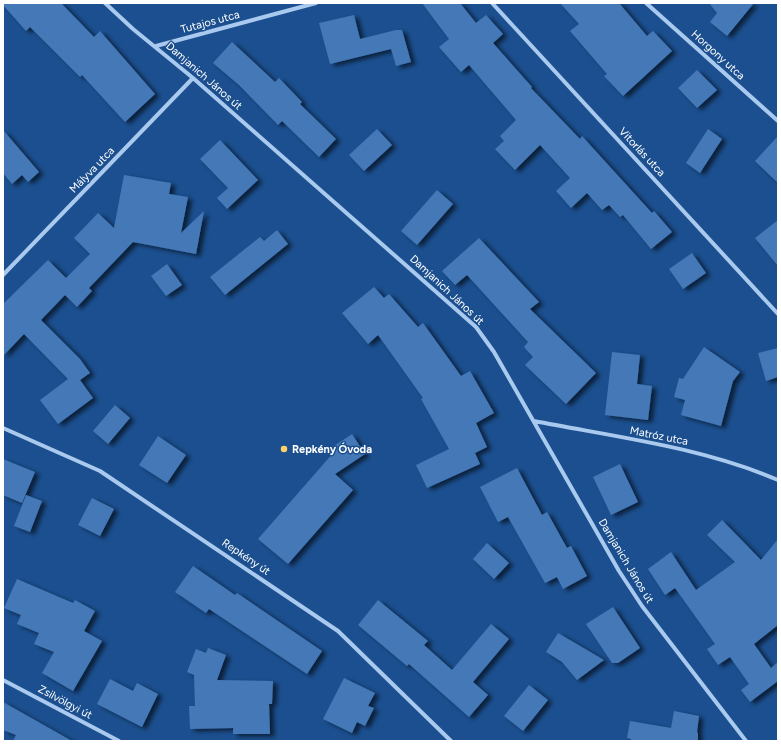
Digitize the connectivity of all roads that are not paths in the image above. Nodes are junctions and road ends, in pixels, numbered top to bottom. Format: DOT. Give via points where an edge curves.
graph roads {
  1 [pos="105,3"];
  2 [pos="316,3"];
  3 [pos="492,3"];
  4 [pos="646,3"];
  5 [pos="156,46"];
  6 [pos="193,78"];
  7 [pos="778,121"];
  8 [pos="3,275"];
  9 [pos="778,314"];
  10 [pos="534,421"];
  11 [pos="3,428"];
  12 [pos="778,480"];
  13 [pos="3,680"];
  14 [pos="119,741"];
  15 [pos="451,741"];
  16 [pos="746,741"];
  1 -- 5 [label="street, Damjanich János út"];
  2 -- 5 [label="street, Tutajos utca"];
  3 -- 9 [label="street, Vitorlás utca"];
  4 -- 7 [label="street, Horgony utca"];
  5 -- 6 [label="street, Damjanich János út"];
  6 -- 8 [label="street, Mályva utca"];
  6 -- 10 [label="street, Damjanich János út" via="476,327 494,352"];
  10 -- 12 [label="street, Matróz utca" via="695,452 741,465"];
  10 -- 16 [label="street, Damjanich János út" via="619,571 642,606"];
  11 -- 15 [label="street, Repkény út" via="100,471 338,631"];
  13 -- 14 [label="street, Zsilvölgyi út"];
}
